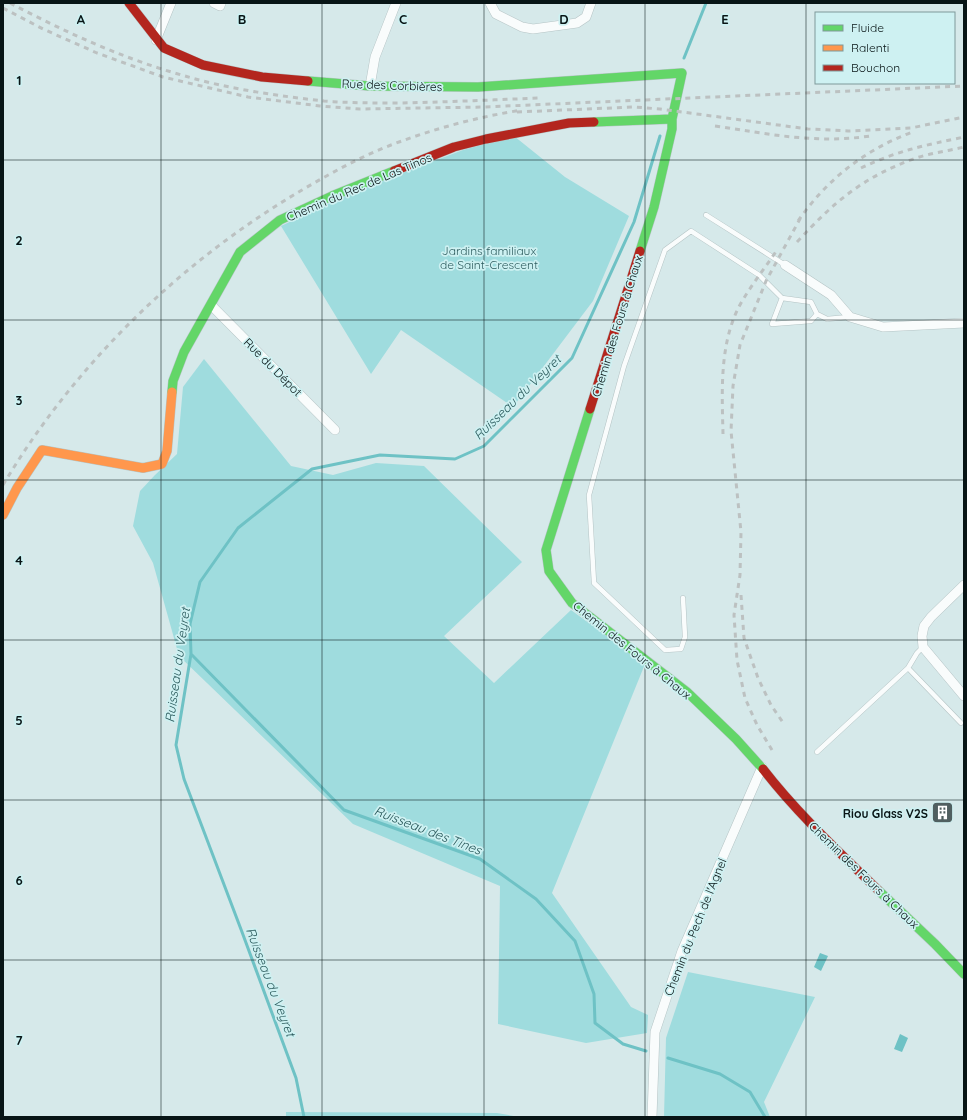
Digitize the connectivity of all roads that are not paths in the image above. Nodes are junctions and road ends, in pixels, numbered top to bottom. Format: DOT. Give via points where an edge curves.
graph roads {
  1 [pos="130,3"];
  2 [pos="171,3"];
  3 [pos="214,3"];
  4 [pos="221,3"];
  5 [pos="396,3"];
  6 [pos="490,3"];
  7 [pos="591,3"];
  8 [pos="156,40"];
  9 [pos="682,73"];
  10 [pos="370,86"];
  11 [pos="672,119"];
  12 [pos="706,215"];
  13 [pos="785,265"];
  14 [pos="782,298"];
  15 [pos="212,305"];
  16 [pos="817,314"];
  17 [pos="850,317"];
  18 [pos="964,323"];
  19 [pos="335,430"];
  20 [pos="3,515"];
  21 [pos="964,585"];
  22 [pos="683,598"];
  23 [pos="923,647"];
  24 [pos="908,668"];
  25 [pos="964,696"];
  26 [pos="961,723"];
  27 [pos="817,752"];
  28 [pos="762,767"];
  29 [pos="964,974"];
  30 [pos="652,1117"];
  1 -- 8 [label="street, Rue des Corbières"];
  2 -- 8 [label="street"];
  3 -- 4 [label="street" via="220,6"];
  5 -- 10 [label="street" via="375,57"];
  6 -- 7 [label="street" via="496,14 522,27 533,29 577,23 586,17"];
  8 -- 10 [label="street, Rue des Corbières" via="164,48 204,65 262,76"];
  9 -- 10 [label="street, Rue des Corbières" via="478,87"];
  9 -- 11 [label="street, Chemin des Fours à Chaux"];
  11 -- 15 [label="street, Chemin du Rec de Las Tinos" via="569,123 486,138 454,147 332,196 280,220 240,252"];
  11 -- 28 [label="street, Chemin des Fours à Chaux" via="672,129 654,207 546,550 549,571 572,603 687,692"];
  12 -- 13 [label="lane"];
  13 -- 17 [label="street" via="831,295"];
  14 -- 16 [label="lane" via="811,302"];
  14 -- 16 [label="lane" via="772,324 811,321"];
  14 -- 22 [label="lane" via="759,275 691,231 665,250 624,366 589,495 594,583 665,650 681,649 685,637"];
  15 -- 19 [label="street, Rue du Dépot"];
  15 -- 20 [label="street, Chemin du Rec de Las Tinos" via="184,352 173,381 167,451 162,464 144,468 42,450"];
  16 -- 17 [label="lane" via="827,319"];
  17 -- 18 [label="street" via="883,327"];
  21 -- 23 [label="street" via="924,626"];
  23 -- 24 [label="lane"];
  23 -- 25 [label="street"];
  24 -- 26 [label="lane"];
  24 -- 27 [label="lane"];
  28 -- 29 [label="street, Chemin des Fours à Chaux" via="782,793 839,852"];
  28 -- 30 [label="street, Chemin du Pech de l'Agnel" via="682,951 655,1032"];
}
